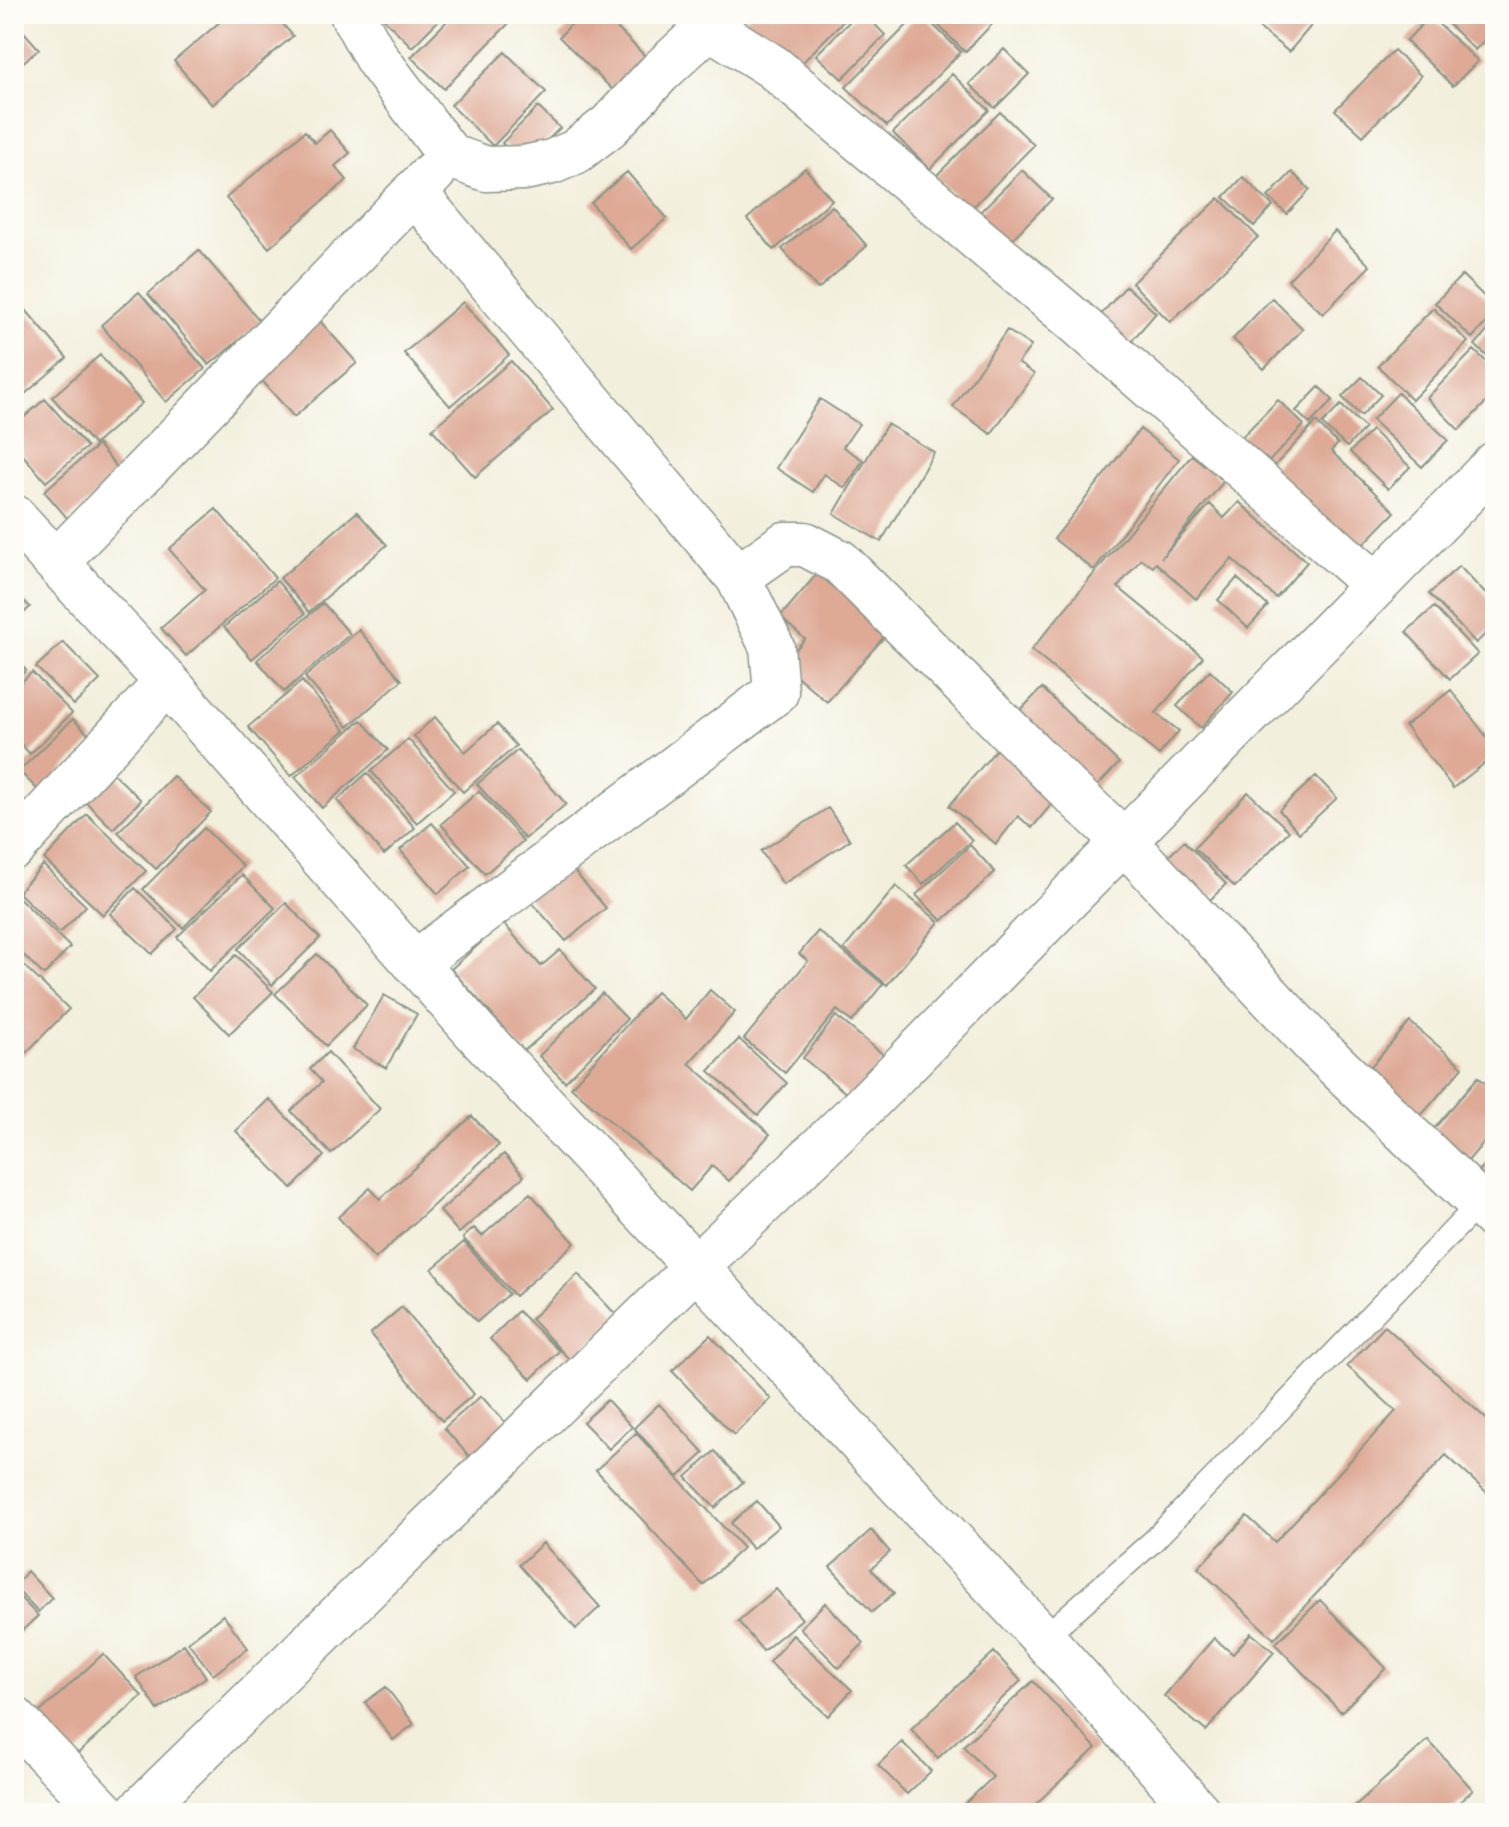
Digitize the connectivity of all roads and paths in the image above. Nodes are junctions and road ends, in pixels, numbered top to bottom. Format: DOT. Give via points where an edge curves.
graph roads {
  1 [pos="352,14"];
  2 [pos="709,24"];
  3 [pos="450,156"];
  4 [pos="414,192"];
  5 [pos="1495,464"];
  6 [pos="14,517"];
  7 [pos="56,562"];
  8 [pos="738,577"];
  9 [pos="1376,585"];
  10 [pos="167,682"];
  11 [pos="1124,841"];
  12 [pos="14,847"];
  13 [pos="415,963"];
  14 [pos="1487,1211"];
  15 [pos="695,1268"];
  16 [pos="1043,1638"];
  17 [pos="14,1719"];
  18 [pos="104,1813"];
  19 [pos="137,1813"];
  20 [pos="1199,1813"];
  1 -- 3 [label="street" via="377,59"];
  2 -- 3 [label="street" via="609,126 575,152 552,162 486,169"];
  2 -- 9 [label="street" via="773,67 1073,319"];
  3 -- 4 [label="street"];
  4 -- 7 [label="street"];
  4 -- 8 [label="street"];
  5 -- 9 [label="street"];
  6 -- 7 [label="street"];
  7 -- 10 [label="street"];
  8 -- 11 [label="street" via="785,544 805,544 840,562"];
  8 -- 13 [label="street" via="772,647 776,692"];
  9 -- 11 [label="street"];
  10 -- 12 [label="street"];
  10 -- 13 [label="street"];
  11 -- 14 [label="street" via="1315,1045"];
  11 -- 15 [label="street" via="861,1109"];
  13 -- 15 [label="street"];
  14 -- 16 [label="lane" via="1152,1542"];
  15 -- 16 [label="street"];
  15 -- 19 [label="street"];
  16 -- 20 [label="street"];
  17 -- 18 [label="street"];
}
